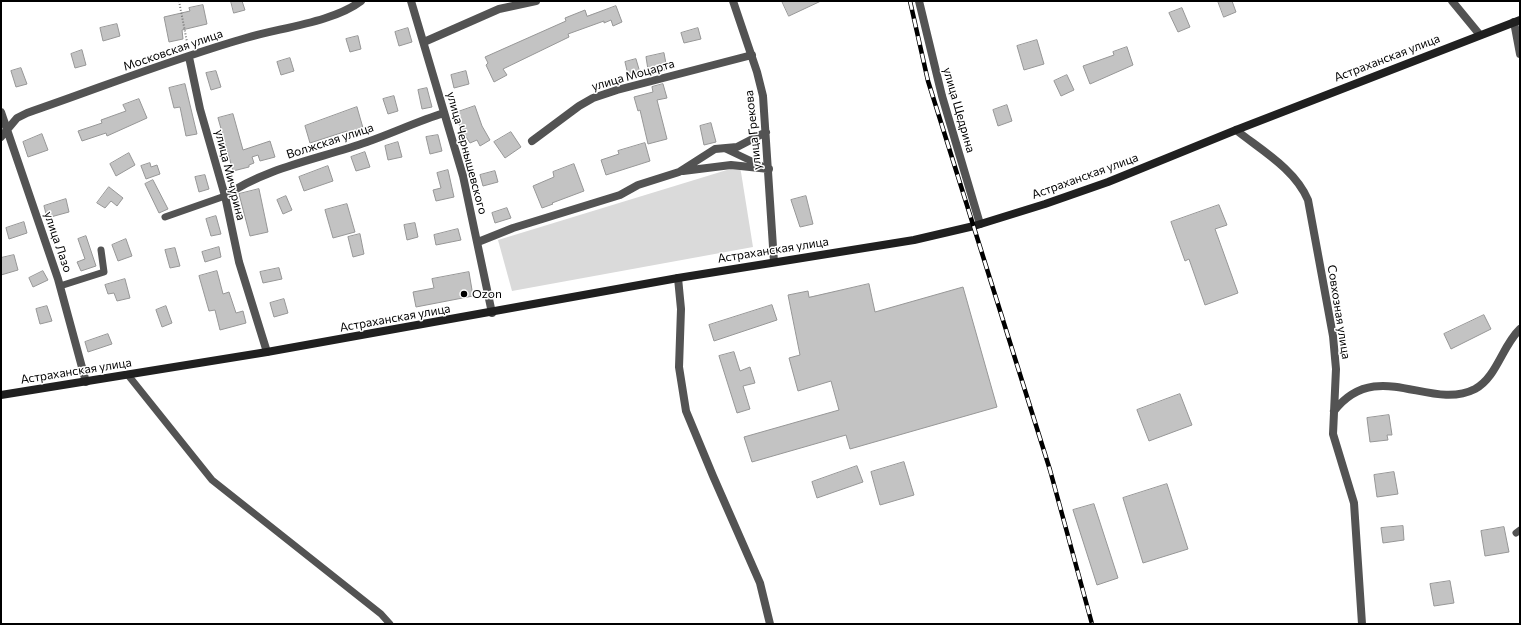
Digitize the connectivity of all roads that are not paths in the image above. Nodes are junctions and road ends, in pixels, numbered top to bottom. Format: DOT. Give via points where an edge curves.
graph roads {
  1 [pos="361,1"];
  2 [pos="411,1"];
  3 [pos="536,1"];
  4 [pos="733,1"];
  5 [pos="919,1"];
  6 [pos="1452,1"];
  7 [pos="1517,21"];
  8 [pos="1480,35"];
  9 [pos="424,42"];
  10 [pos="1520,54"];
  11 [pos="752,55"];
  12 [pos="189,57"];
  13 [pos="1,112"];
  14 [pos="444,113"];
  15 [pos="1236,130"];
  16 [pos="766,132"];
  17 [pos="4,134"];
  18 [pos="532,141"];
  19 [pos="726,149"];
  20 [pos="769,169"];
  21 [pos="679,172"];
  22 [pos="225,196"];
  23 [pos="165,217"];
  24 [pos="980,224"];
  25 [pos="478,242"];
  26 [pos="101,250"];
  27 [pos="774,262"];
  28 [pos="678,278"];
  29 [pos="60,286"];
  30 [pos="492,313"];
  31 [pos="1520,329"];
  32 [pos="267,352"];
  33 [pos="128,375"];
  34 [pos="86,382"];
  35 [pos="1,396"];
  36 [pos="1334,411"];
  37 [pos="390,624"];
  38 [pos="770,624"];
  39 [pos="1362,624"];
  1 -- 12 [label="street, Московская улица" via="338,13 245,38"];
  2 -- 9 [label="street, улица Чернышевского"];
  3 -- 9 [label="street" via="499,9"];
  4 -- 11 [label="street, улица Грекова"];
  5 -- 24 [label="street, улица Щедрина" via="942,96"];
  6 -- 8 [label="street"];
  7 -- 8 [label="main road, Астраханская улица"];
  7 -- 10 [label="street"];
  8 -- 15 [label="main road, Астраханская улица"];
  9 -- 14 [label="street, улица Чернышевского"];
  11 -- 16 [label="street, улица Грекова" via="763,96"];
  11 -- 18 [label="street, улица Моцарта" via="594,98"];
  12 -- 17 [label="street, Московская улица" via="27,113 17,118"];
  12 -- 22 [label="street, улица Мичурина" via="200,109"];
  13 -- 17 [label="street, улица Лазо"];
  14 -- 22 [label="street, Волжская улица" via="366,142 278,170 244,183"];
  14 -- 25 [label="street, улица Чернышевского"];
  15 -- 24 [label="main road, Астраханская улица" via="1108,182"];
  15 -- 36 [label="street, Совхозная улица" via="1291,173 1302,186 1308,200 1333,336 1336,369"];
  16 -- 19 [label="street" via="737,147"];
  16 -- 20 [label="street, улица Грекова"];
  17 -- 29 [label="street, улица Лазо"];
  19 -- 20 [label="lane"];
  19 -- 21 [label="street" via="715,149"];
  20 -- 21 [label="street" via="731,165"];
  20 -- 27 [label="street, улица Грекова"];
  21 -- 25 [label="street" via="638,185 620,195 513,228"];
  22 -- 23 [label="lane"];
  22 -- 32 [label="street, улица Мичурина" via="239,262"];
  24 -- 27 [label="main road, Астраханская улица" via="914,240"];
  25 -- 30 [label="street, улица Чернышевского"];
  26 -- 29 [label="lane" via="104,272"];
  27 -- 28 [label="main road, Астраханская улица"];
  28 -- 30 [label="main road, Астраханская улица"];
  28 -- 38 [label="street" via="681,309 679,367 686,410 760,583"];
  29 -- 34 [label="street, улица Лазо"];
  30 -- 32 [label="main road, Астраханская улица"];
  31 -- 36 [label="street" via="1505,347 1484,384 1473,390 1451,394 1375,386 1349,395"];
  32 -- 33 [label="main road, Астраханская улица"];
  33 -- 34 [label="main road, Астраханская улица"];
  33 -- 37 [label="lane" via="212,480 381,614"];
  34 -- 35 [label="main road, Астраханская улица"];
  36 -- 39 [label="street, Совхозная улица" via="1333,434 1354,503"];
}
